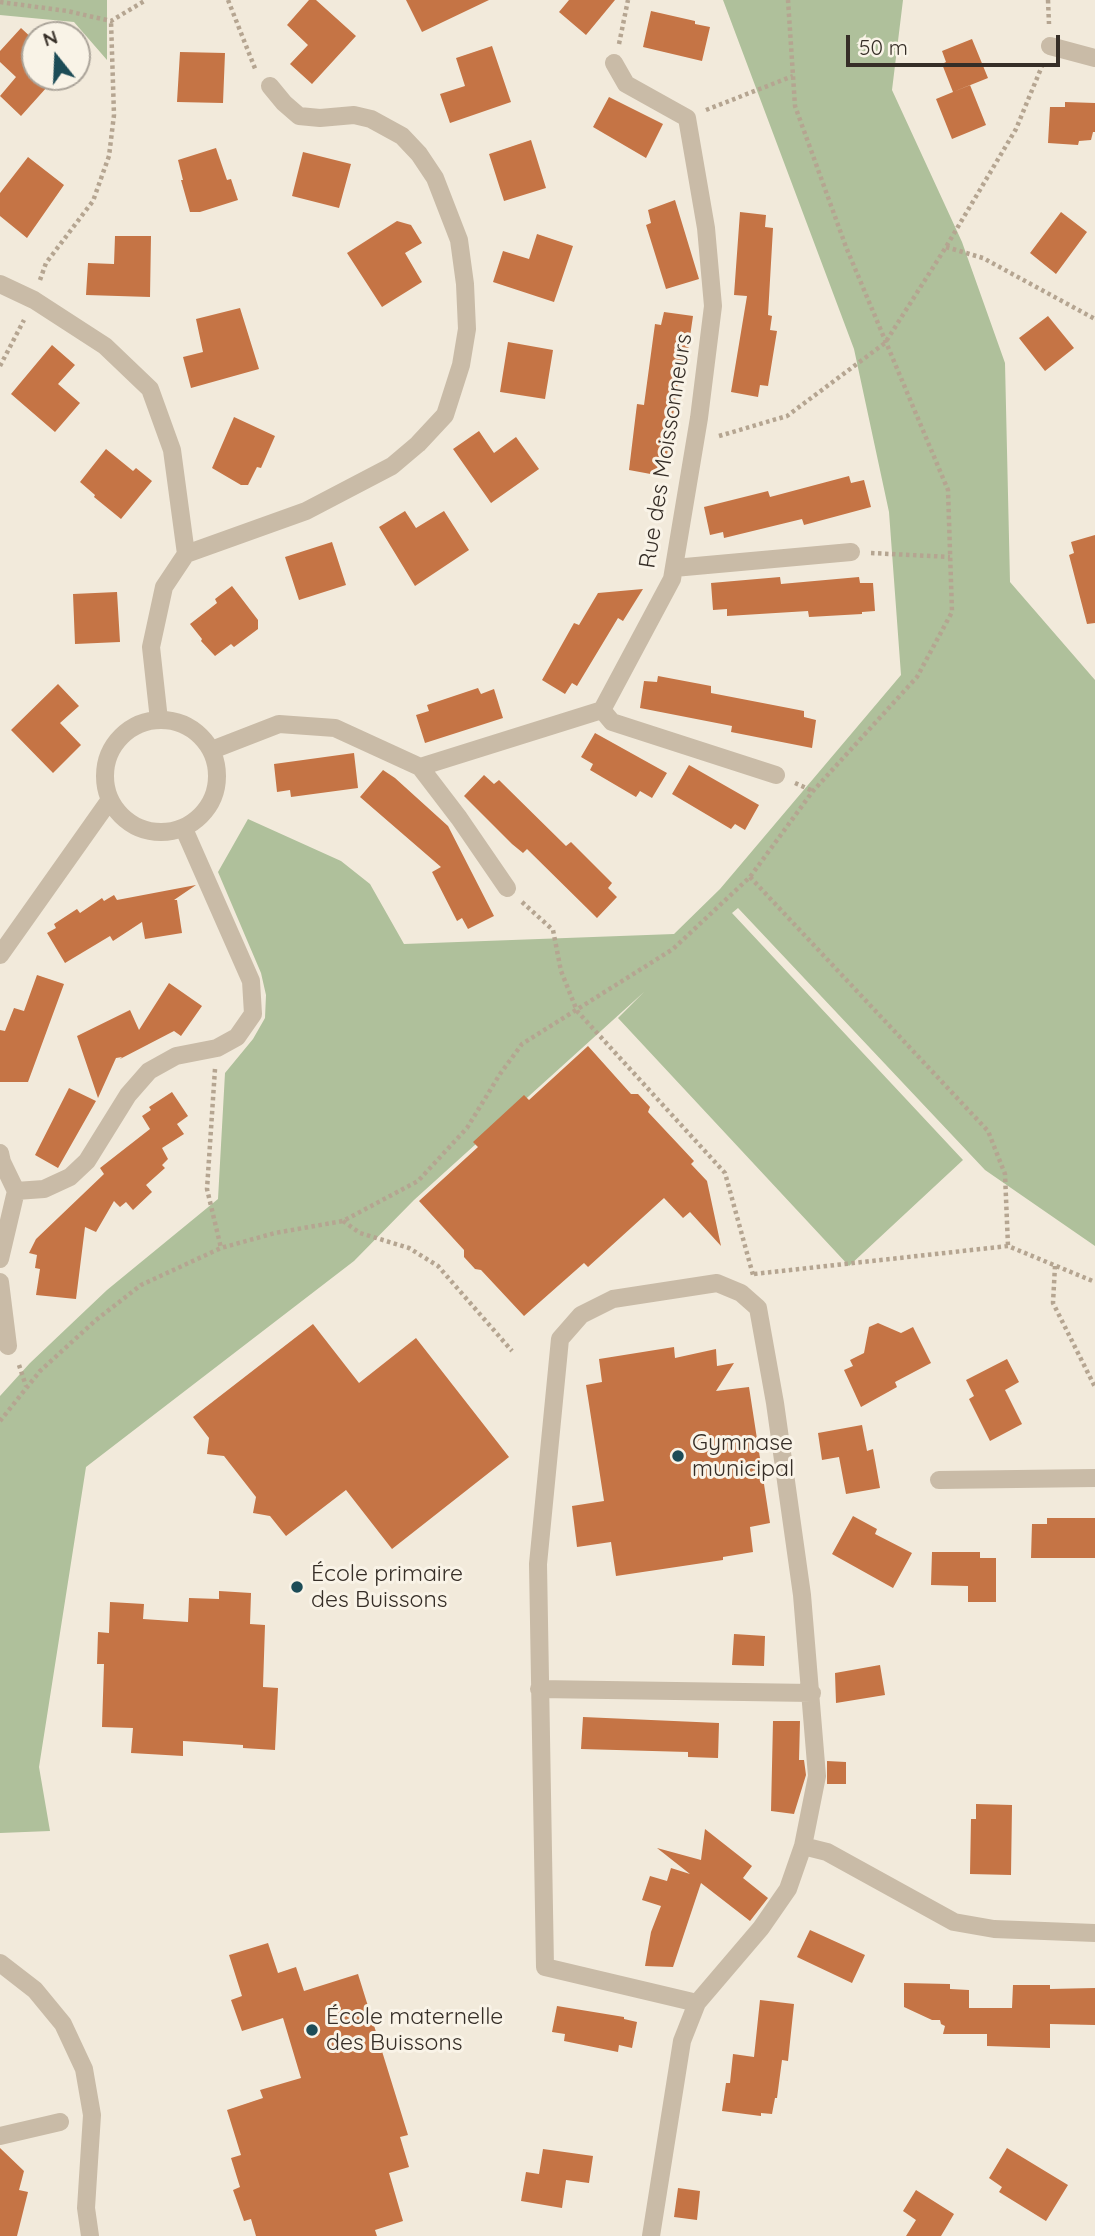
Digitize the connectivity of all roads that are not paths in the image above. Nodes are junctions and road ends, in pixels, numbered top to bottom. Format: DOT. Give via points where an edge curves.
graph roads {
  1 [pos="1050,46"];
  2 [pos="1095,58"];
  3 [pos="614,63"];
  4 [pos="270,86"];
  5 [pos="0,284"];
  6 [pos="851,552"];
  7 [pos="186,554"];
  8 [pos="674,568"];
  9 [pos="602,710"];
  10 [pos="159,720"];
  11 [pos="212,750"];
  12 [pos="420,767"];
  13 [pos="776,775"];
  14 [pos="109,801"];
  15 [pos="184,829"];
  16 [pos="507,888"];
  17 [pos="0,955"];
  18 [pos="0,1153"];
  19 [pos="16,1191"];
  20 [pos="0,1259"];
  21 [pos="0,1282"];
  22 [pos="8,1346"];
  23 [pos="1095,1478"];
  24 [pos="939,1480"];
  25 [pos="539,1689"];
  26 [pos="811,1693"];
  27 [pos="803,1846"];
  28 [pos="1095,1933"];
  29 [pos="0,1964"];
  30 [pos="697,2003"];
  31 [pos="60,2122"];
  32 [pos="0,2136"];
  33 [pos="90,2236"];
  34 [pos="651,2236"];
  1 -- 2 [label="street"];
  3 -- 8 [label="street, Rue des Moissonneurs" via="626,84 687,118 706,228 713,306"];
  4 -- 7 [label="street" via="299,116 371,119 402,136 419,154 435,178 459,240 467,329 461,365 445,415 392,467 306,511"];
  5 -- 7 [label="street" via="34,300 105,346 150,389 172,450"];
  6 -- 8 [label="street"];
  7 -- 10 [label="street" via="164,587 151,646"];
  8 -- 9 [label="street, Rue des Moissonneurs"];
  9 -- 12 [label="street"];
  9 -- 13 [label="street" via="612,722"];
  10 -- 11 [label="street" via="189,727"];
  10 -- 14 [label="street" via="132,727 110,750 104,776"];
  11 -- 12 [label="street" via="279,724 335,728"];
  11 -- 15 [label="street" via="218,783 209,808"];
  12 -- 16 [label="street"];
  14 -- 15 [label="street" via="125,821 146,831"];
  14 -- 17 [label="street"];
  15 -- 19 [label="street" via="251,981 253,1014 237,1037 217,1048 176,1056 149,1071 128,1095 88,1161 70,1177 44,1189"];
  18 -- 19 [label="street"];
  19 -- 20 [label="street"];
  21 -- 22 [label="street"];
  23 -- 24 [label="street"];
  25 -- 26 [label="street"];
  25 -- 26 [label="street" via="538,1563 560,1339 581,1315 612,1299 717,1283 741,1293 758,1308 802,1595"];
  25 -- 30 [label="street" via="545,1967"];
  26 -- 27 [label="street" via="817,1776"];
  27 -- 28 [label="street" via="827,1852 954,1922"];
  27 -- 30 [label="street" via="788,1889"];
  29 -- 33 [label="street" via="35,1990 63,2024 84,2069 92,2115 86,2208"];
  30 -- 34 [label="street" via="682,2040"];
  31 -- 32 [label="street"];
}
